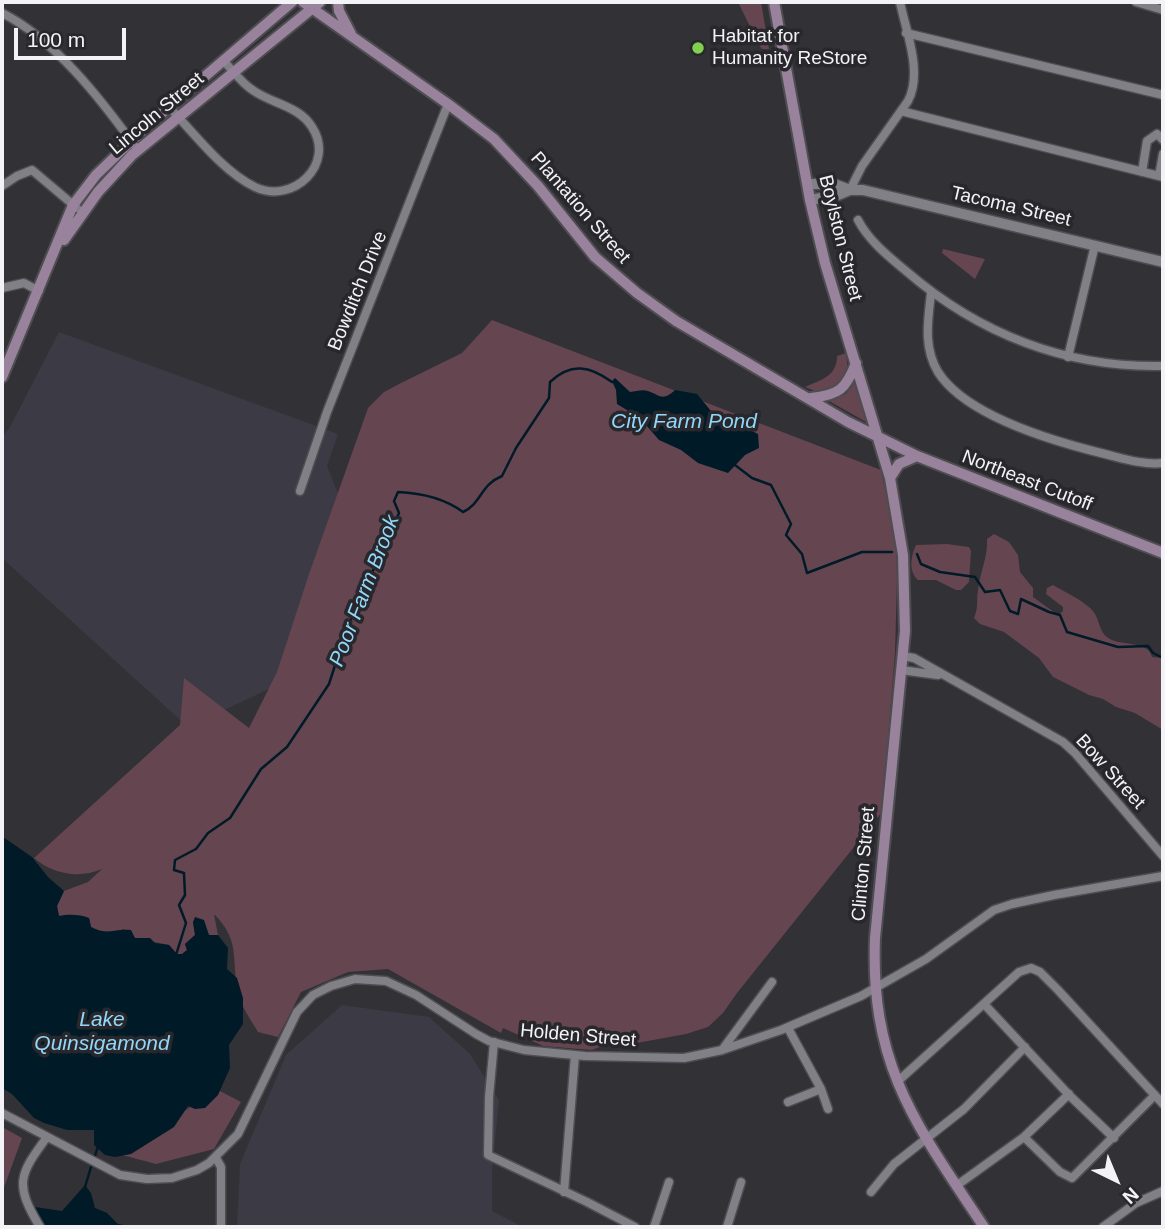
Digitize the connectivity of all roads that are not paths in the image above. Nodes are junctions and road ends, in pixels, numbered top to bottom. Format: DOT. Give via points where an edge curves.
graph roads {
  1 [pos="277,2"];
  2 [pos="292,2"];
  3 [pos="338,2"];
  4 [pos="774,2"];
  5 [pos="900,2"];
  6 [pos="1136,2"];
  7 [pos="312,4"];
  8 [pos="1163,10"];
  9 [pos="2,13"];
  10 [pos="276,15"];
  11 [pos="906,33"];
  12 [pos="353,36"];
  13 [pos="224,61"];
  14 [pos="234,73"];
  15 [pos="1163,94"];
  16 [pos="448,104"];
  17 [pos="169,107"];
  18 [pos="901,111"];
  19 [pos="178,116"];
  20 [pos="131,140"];
  21 [pos="1163,140"];
  22 [pos="138,150"];
  23 [pos="1163,154"];
  24 [pos="1142,172"];
  25 [pos="1161,177"];
  26 [pos="808,184"];
  27 [pos="2,186"];
  28 [pos="850,190"];
  29 [pos="810,200"];
  30 [pos="78,209"];
  31 [pos="858,220"];
  32 [pos="1095,245"];
  33 [pos="1163,262"];
  34 [pos="2,288"];
  35 [pos="39,291"];
  36 [pos="931,293"];
  37 [pos="1068,357"];
  38 [pos="856,363"];
  39 [pos="1163,366"];
  40 [pos="2,377"];
  41 [pos="810,398"];
  42 [pos="879,438"];
  43 [pos="917,456"];
  44 [pos="1163,463"];
  45 [pos="890,478"];
  46 [pos="300,491"];
  47 [pos="1163,553"];
  48 [pos="902,656"];
  49 [pos="901,670"];
  50 [pos="951,680"];
  51 [pos="1163,856"];
  52 [pos="1163,876"];
  53 [pos="772,982"];
  54 [pos="875,988"];
  55 [pos="984,1004"];
  56 [pos="788,1028"];
  57 [pos="494,1042"];
  58 [pos="1025,1047"];
  59 [pos="722,1050"];
  60 [pos="575,1055"];
  61 [pos="897,1082"];
  62 [pos="821,1089"];
  63 [pos="1069,1094"];
  64 [pos="1156,1095"];
  65 [pos="788,1102"];
  66 [pos="1163,1104"];
  67 [pos="828,1109"];
  68 [pos="2,1113"];
  69 [pos="47,1137"];
  70 [pos="1024,1138"];
  71 [pos="1114,1138"];
  72 [pos="926,1140"];
  73 [pos="216,1158"];
  74 [pos="669,1182"];
  75 [pos="741,1182"];
  76 [pos="956,1186"];
  77 [pos="1163,1191"];
  78 [pos="565,1192"];
  79 [pos="871,1192"];
  80 [pos="40,1227"];
  81 [pos="221,1227"];
  82 [pos="635,1227"];
  83 [pos="654,1227"];
  84 [pos="727,1227"];
  85 [pos="984,1227"];
  86 [pos="1103,1227"];
  1 -- 10 [label="main road"];
  2 -- 10 [label="main road, Lincoln Street"];
  3 -- 12 [label="main road"];
  4 -- 26 [label="main road, Boylston Street"];
  5 -- 11 [label="street"];
  6 -- 8 [label="street"];
  7 -- 12 [label="main road, Plantation Street"];
  7 -- 14 [label="main road, Lincoln Street"];
  9 -- 20 [label="street" via="44,40"];
  10 -- 13 [label="main road, Lincoln Street"];
  11 -- 15 [label="street"];
  11 -- 18 [label="street" via="914,83"];
  12 -- 16 [label="main road, Plantation Street"];
  13 -- 14 [label="street"];
  13 -- 17 [label="main road, Lincoln Street"];
  14 -- 19 [label="main road, Lincoln Street"];
  14 -- 19 [label="street" via="251,90 300,114 313,127 319,152 309,177 283,190 256,188 211,153"];
  16 -- 41 [label="main road, Plantation Street" via="510,155 581,242 622,282 698,334"];
  16 -- 46 [label="street, Bowditch Drive"];
  17 -- 19 [label="street"];
  17 -- 20 [label="main road, Lincoln Street"];
  18 -- 24 [label="street"];
  18 -- 28 [label="street"];
  19 -- 22 [label="main road, Lincoln Street"];
  20 -- 22 [label="street"];
  20 -- 30 [label="main road, Lincoln Street" via="102,169"];
  21 -- 24 [label="street" via="1157,134 1147,141"];
  22 -- 30 [label="main road, Lincoln Street"];
  23 -- 25 [label="street"];
  24 -- 25 [label="street"];
  26 -- 28 [label="street, Tacoma Street" via="834,184"];
  26 -- 29 [label="main road, Boylston Street"];
  27 -- 30 [label="street" via="32,170"];
  28 -- 29 [label="street, Tacoma Street"];
  28 -- 32 [label="street, Tacoma Street"];
  29 -- 38 [label="main road, Boylston Street"];
  30 -- 35 [label="main road"];
  31 -- 36 [label="street" via="879,247"];
  32 -- 33 [label="street, Tacoma Street"];
  32 -- 37 [label="street"];
  34 -- 35 [label="street" via="24,283"];
  35 -- 40 [label="main road"];
  36 -- 37 [label="street" via="977,322"];
  36 -- 44 [label="street" via="930,354 939,374 968,400 1051,440 1141,463"];
  37 -- 39 [label="street"];
  38 -- 41 [label="main road" via="842,389"];
  38 -- 42 [label="main road, Boylston Street"];
  41 -- 42 [label="main road, Plantation Street"];
  42 -- 43 [label="main road, Northeast Cutoff"];
  42 -- 45 [label="main road, Boylston Street"];
  43 -- 45 [label="main road" via="899,464"];
  43 -- 47 [label="main road, Northeast Cutoff"];
  45 -- 48 [label="main road, Clinton Street" via="904,555"];
  48 -- 49 [label="main road, Clinton Street"];
  48 -- 50 [label="street, Bow Street"];
  49 -- 50 [label="street, Bow Street"];
  49 -- 54 [label="main road, Clinton Street" via="877,900"];
  50 -- 51 [label="street, Bow Street" via="1063,742"];
  52 -- 54 [label="street, Holden Street" via="994,910 926,959"];
  53 -- 59 [label="street"];
  54 -- 56 [label="street, Holden Street"];
  54 -- 61 [label="main road, Clinton Street"];
  55 -- 58 [label="street"];
  55 -- 61 [label="street"];
  55 -- 64 [label="street" via="1024,969 1041,972"];
  56 -- 59 [label="street, Holden Street"];
  56 -- 62 [label="street"];
  57 -- 60 [label="street, Holden Street"];
  57 -- 73 [label="street, Holden Street" via="386,981 355,979 326,988 298,1012 238,1134"];
  57 -- 78 [label="street" via="488,1156"];
  58 -- 63 [label="street"];
  58 -- 72 [label="street" via="987,1088"];
  59 -- 60 [label="street, Holden Street" via="676,1059"];
  60 -- 78 [label="street"];
  61 -- 72 [label="main road, Clinton Street"];
  62 -- 65 [label="street"];
  62 -- 67 [label="street"];
  63 -- 70 [label="street"];
  63 -- 71 [label="street"];
  64 -- 66 [label="street"];
  64 -- 71 [label="street"];
  68 -- 69 [label="street, Holden Street"];
  69 -- 73 [label="street, Holden Street" via="129,1177 172,1178"];
  69 -- 80 [label="street" via="21,1183"];
  70 -- 71 [label="street" via="1072,1178"];
  70 -- 76 [label="street"];
  72 -- 76 [label="main road, Clinton Street"];
  72 -- 79 [label="street" via="894,1164"];
  73 -- 81 [label="street" via="222,1167"];
  74 -- 83 [label="street"];
  75 -- 84 [label="street"];
  76 -- 85 [label="main road, Clinton Street"];
  77 -- 86 [label="street" via="1136,1203"];
  78 -- 82 [label="street"];
}
